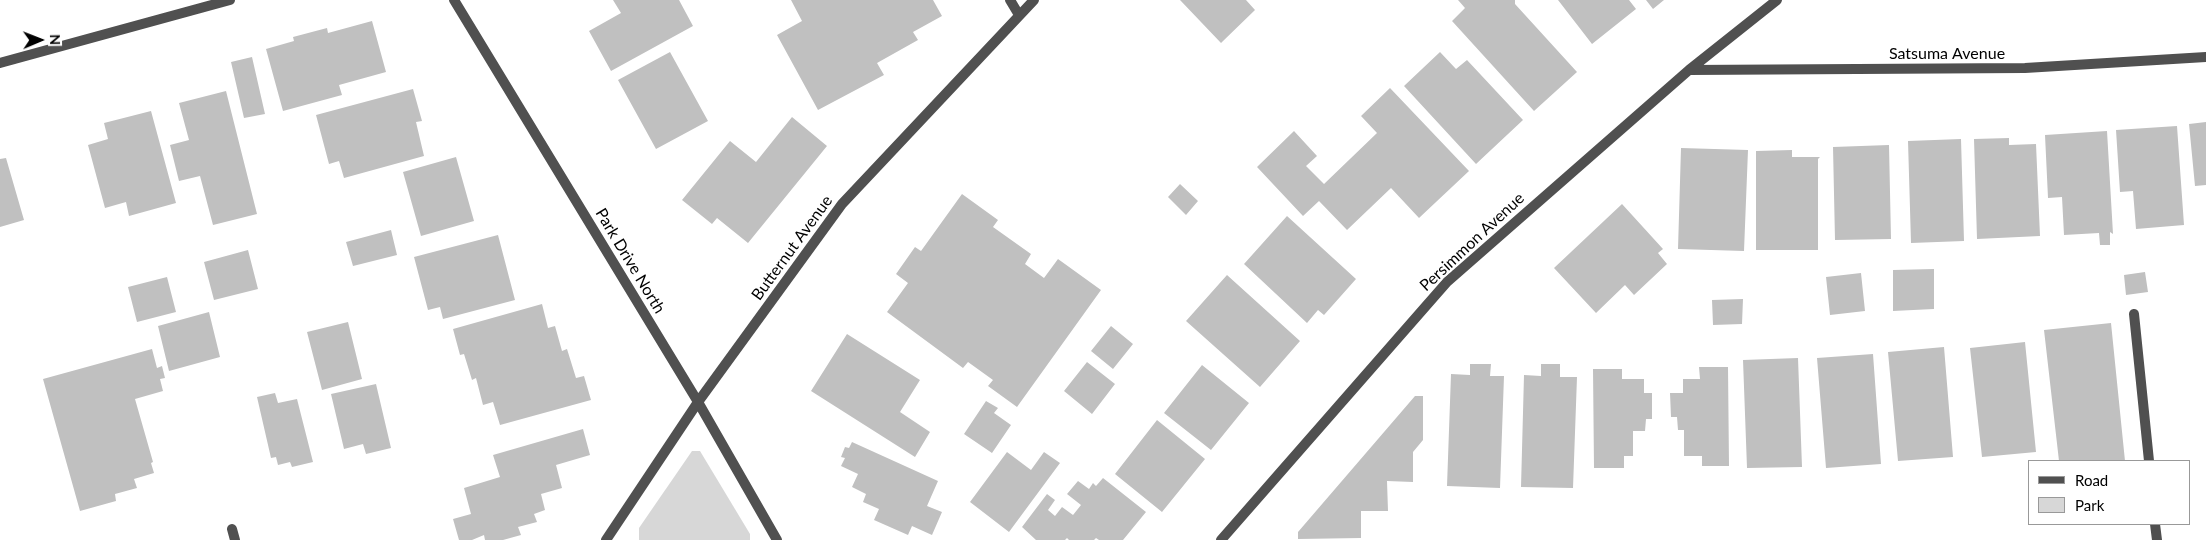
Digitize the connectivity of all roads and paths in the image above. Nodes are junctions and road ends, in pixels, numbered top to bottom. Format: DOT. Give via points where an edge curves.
graph roads {
  1 [pos="230,0"];
  2 [pos="454,0"];
  3 [pos="1010,0"];
  4 [pos="1034,0"];
  5 [pos="1777,0"];
  6 [pos="1019,15"];
  7 [pos="2206,57"];
  8 [pos="0,63"];
  9 [pos="1689,70"];
  10 [pos="2134,314"];
  11 [pos="698,402"];
  12 [pos="2149,460"];
  13 [pos="2155,525"];
  14 [pos="232,529"];
  15 [pos="235,540"];
  16 [pos="606,540"];
  17 [pos="778,540"];
  18 [pos="1221,540"];
  19 [pos="2157,540"];
  1 -- 8 [label="street"];
  2 -- 11 [label="street, Park Drive North"];
  3 -- 6 [label="street"];
  4 -- 6 [label="street, Butternut Avenue"];
  5 -- 9 [label="street, Persimmon Avenue"];
  6 -- 11 [label="street, Butternut Avenue" via="842,204"];
  7 -- 9 [label="street, Satsuma Avenue" via="2025,68"];
  9 -- 18 [label="street, Persimmon Avenue" via="1447,282"];
  10 -- 12 [label="street"];
  11 -- 16 [label="street, Butternut Avenue"];
  11 -- 17 [label="street, Park Drive North"];
  13 -- 19 [label="street"];
  14 -- 15 [label="street"];
}
